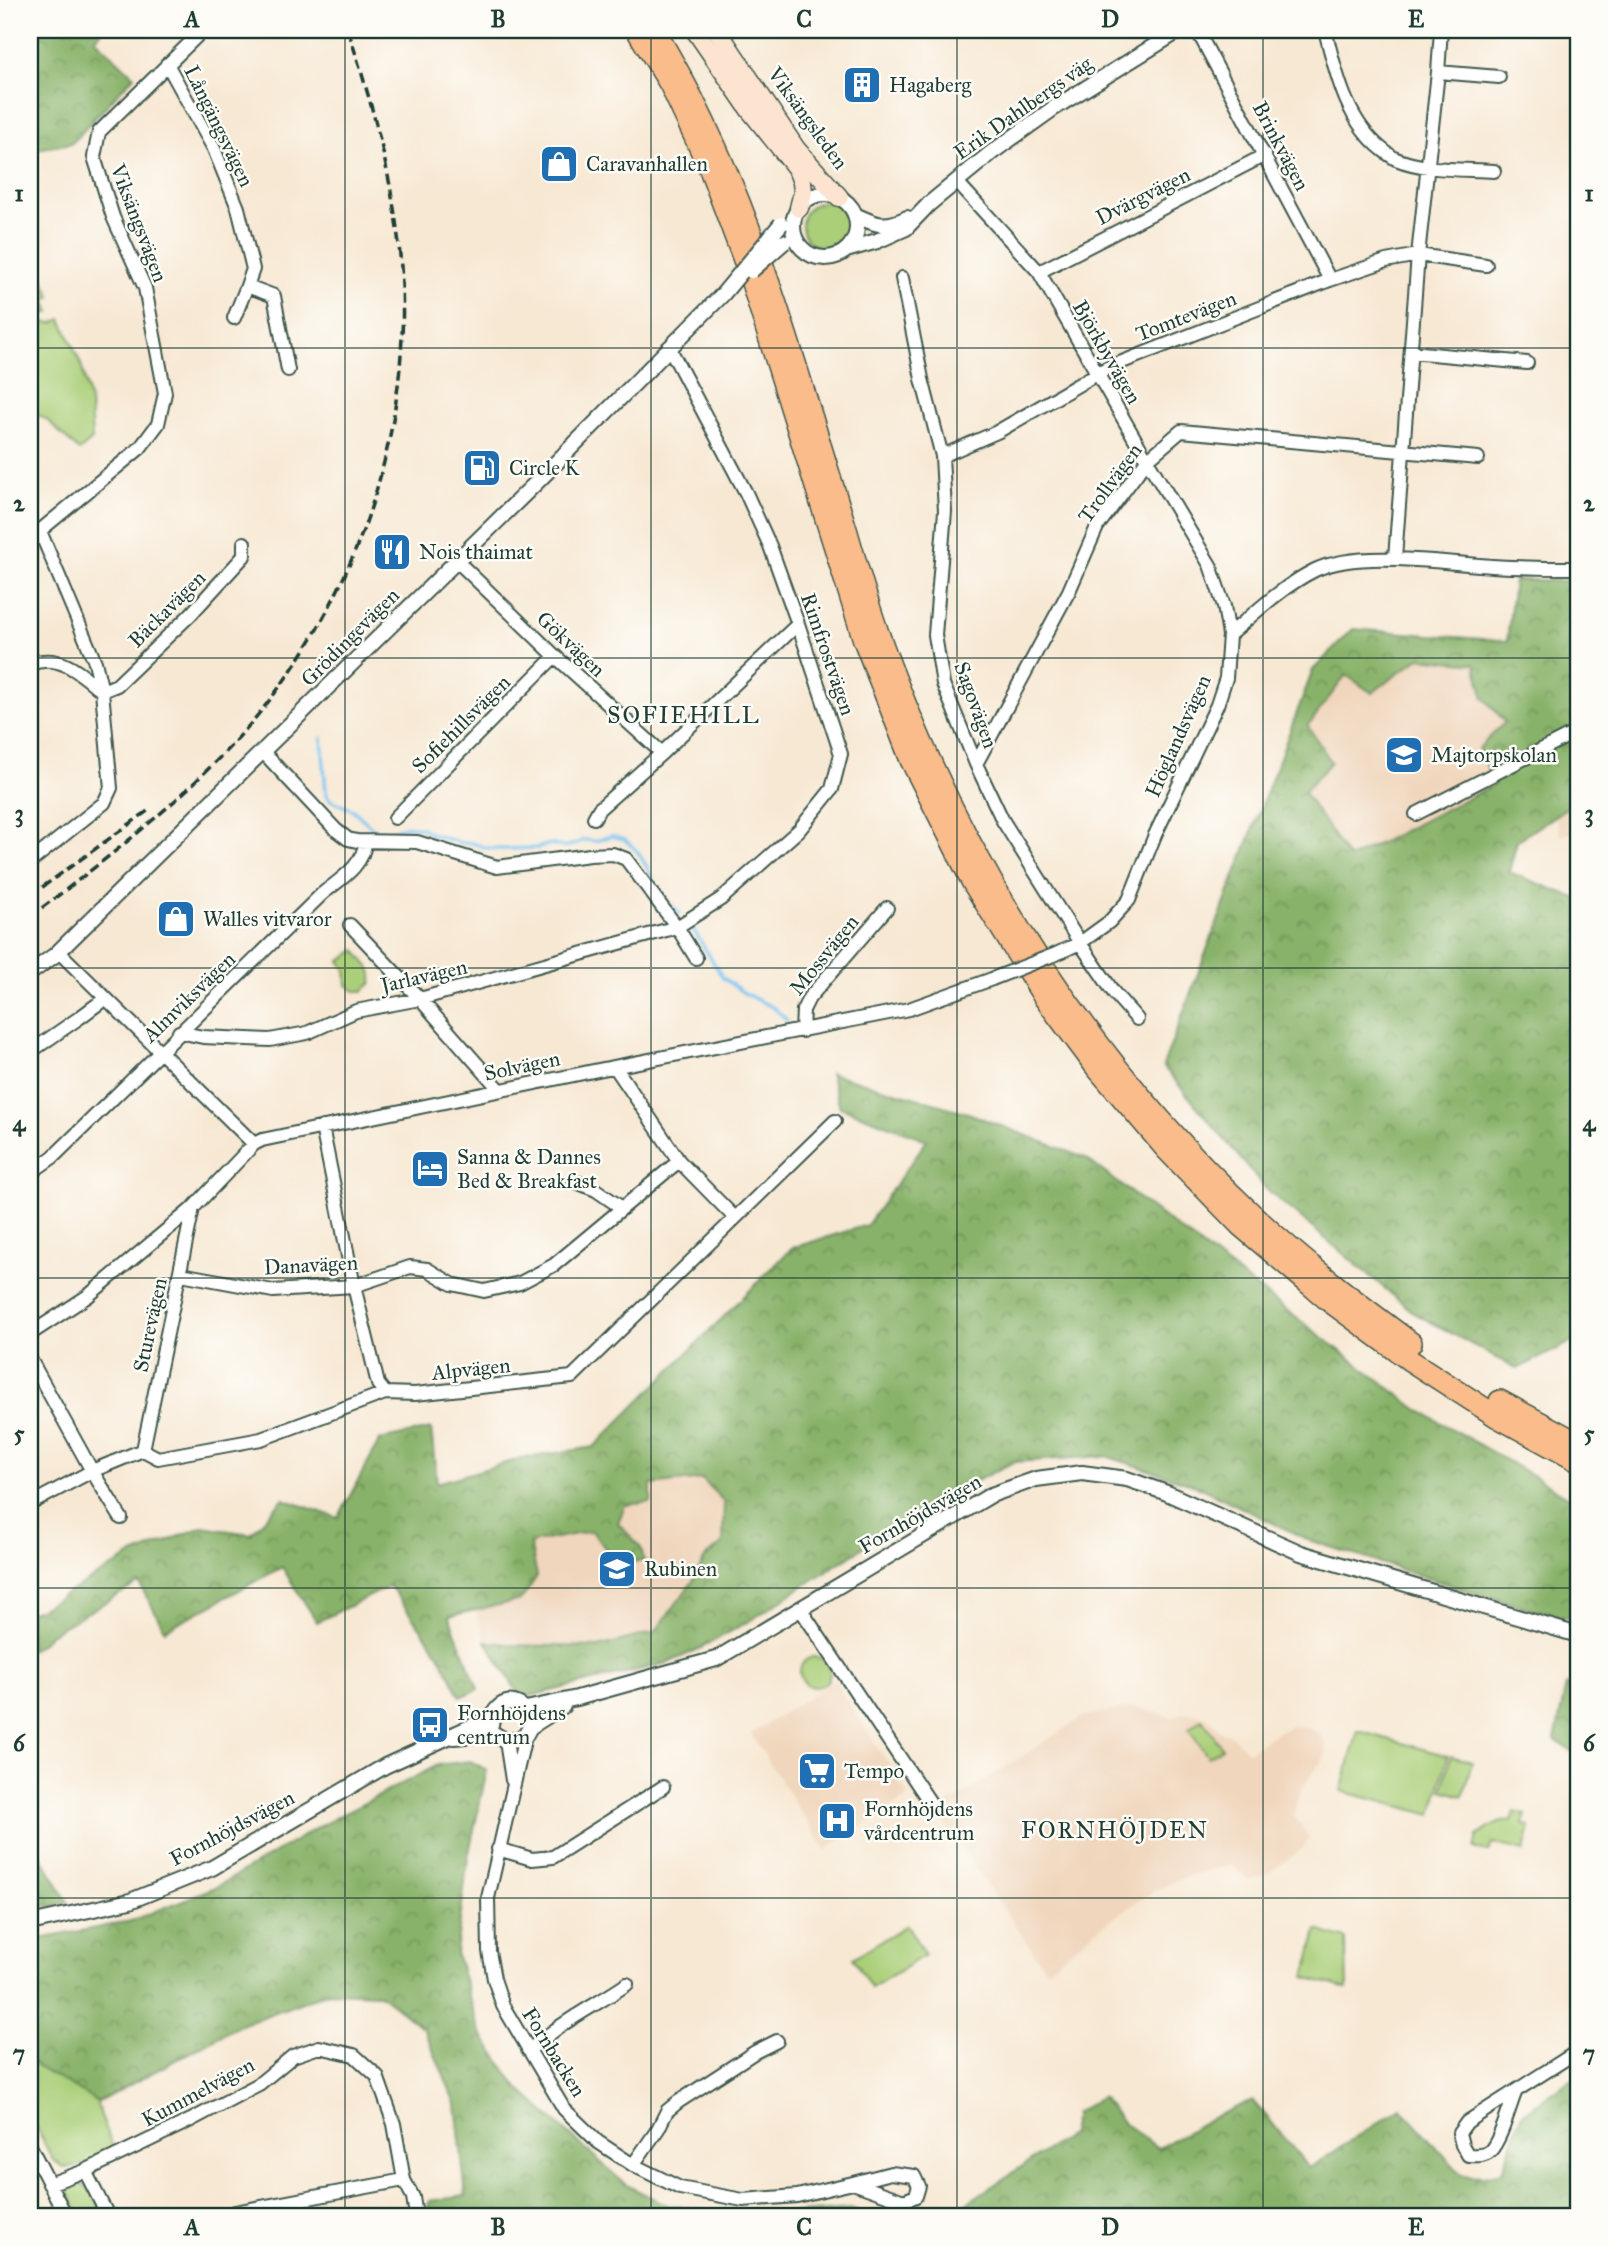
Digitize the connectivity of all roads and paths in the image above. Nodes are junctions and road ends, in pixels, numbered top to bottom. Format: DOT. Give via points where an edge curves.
graph roads {
  1 [pos="203,30"];
  2 [pos="637,30"];
  3 [pos="654,30"];
  4 [pos="1180,30"];
  5 [pos="1197,30"];
  6 [pos="1325,30"];
  7 [pos="1441,30"];
  8 [pos="721,31"];
  9 [pos="700,36"];
  10 [pos="167,64"];
  11 [pos="1438,72"];
  12 [pos="1499,77"];
  13 [pos="1265,155"];
  14 [pos="1427,166"];
  15 [pos="1494,171"];
  16 [pos="956,181"];
  17 [pos="839,197"];
  18 [pos="929,204"];
  19 [pos="797,211"];
  20 [pos="855,215"];
  21 [pos="791,243"];
  22 [pos="846,250"];
  23 [pos="1418,256"];
  24 [pos="1486,265"];
  25 [pos="1039,272"];
  26 [pos="902,278"];
  27 [pos="1330,280"];
  28 [pos="247,286"];
  29 [pos="723,294"];
  30 [pos="234,318"];
  31 [pos="669,347"];
  32 [pos="1411,352"];
  33 [pos="1527,363"];
  34 [pos="288,370"];
  35 [pos="1097,373"];
  36 [pos="1403,451"];
  37 [pos="942,456"];
  38 [pos="1478,458"];
  39 [pos="1147,460"];
  40 [pos="35,535"];
  41 [pos="244,542"];
  42 [pos="1395,558"];
  43 [pos="457,561"];
  44 [pos="1578,568"];
  45 [pos="799,624"];
  46 [pos="1229,635"];
  47 [pos="555,656"];
  48 [pos="30,664"];
  49 [pos="102,691"];
  50 [pos="1578,731"];
  51 [pos="262,752"];
  52 [pos="662,753"];
  53 [pos="976,764"];
  54 [pos="1416,814"];
  55 [pos="394,818"];
  56 [pos="594,818"];
  57 [pos="365,842"];
  58 [pos="30,862"];
  59 [pos="887,908"];
  60 [pos="349,925"];
  61 [pos="677,927"];
  62 [pos="1080,943"];
  63 [pos="59,952"];
  64 [pos="696,958"];
  65 [pos="30,973"];
  66 [pos="106,998"];
  67 [pos="420,999"];
  68 [pos="1137,1019"];
  69 [pos="802,1031"];
  70 [pos="179,1032"];
  71 [pos="160,1051"];
  72 [pos="30,1052"];
  73 [pos="615,1067"];
  74 [pos="500,1090"];
  75 [pos="835,1121"];
  76 [pos="321,1127"];
  77 [pos="254,1144"];
  78 [pos="678,1161"];
  79 [pos="30,1173"];
  80 [pos="574,1181"];
  81 [pos="193,1208"];
  82 [pos="622,1208"];
  83 [pos="735,1218"];
  84 [pos="181,1273"];
  85 [pos="354,1286"];
  86 [pos="30,1335"];
  87 [pos="31,1363"];
  88 [pos="385,1393"];
  89 [pos="143,1450"];
  90 [pos="1578,1456"];
  91 [pos="92,1471"];
  92 [pos="30,1504"];
  93 [pos="121,1518"];
  94 [pos="800,1610"];
  95 [pos="1578,1636"];
  96 [pos="577,1698"];
  97 [pos="526,1709"];
  98 [pos="492,1717"];
  99 [pos="527,1731"];
  100 [pos="442,1738"];
  101 [pos="501,1738"];
  102 [pos="663,1787"];
  103 [pos="513,1791"];
  104 [pos="931,1804"];
  105 [pos="498,1849"];
  106 [pos="30,1923"];
  107 [pos="627,1984"];
  108 [pos="777,2041"];
  109 [pos="528,2049"];
  110 [pos="1578,2052"];
  111 [pos="1515,2092"];
  112 [pos="30,2146"];
  113 [pos="633,2165"];
  114 [pos="85,2171"];
  115 [pos="404,2180"];
  116 [pos="853,2183"];
  117 [pos="49,2184"];
  118 [pos="66,2216"];
  119 [pos="108,2216"];
  120 [pos="229,2216"];
  121 [pos="416,2216"];
  1 -- 10 [label="street, Viksängsvägen"];
  2 -- 90 [label="highway" via="670,84 710,169 750,273 864,640 911,760 973,883 1044,998 1167,1150 1240,1225 1328,1300 1411,1361 1496,1416"];
  3 -- 90 [label="highway" via="684,78 725,164 763,263 877,632 924,751 995,890 1056,986 1140,1097 1255,1217 1340,1290"];
  4 -- 16 [label="street, Erik Dahlbergs väg" via="1054,108"];
  5 -- 13 [label="street, Brinkvägen"];
  6 -- 14 [label="street" via="1350,111 1372,141 1395,159"];
  7 -- 11 [label="street"];
  8 -- 9 [label="street"];
  8 -- 17 [label="main road, Viksängsleden" via="796,149"];
  9 -- 19 [label="main road, Viksängsleden" via="797,169 803,192"];
  10 -- 28 [label="street, Långängsvägen" via="214,149 238,208 253,269"];
  10 -- 40 [label="street, Viksängsvägen" via="99,132 94,157 113,217 145,288 165,393 158,424 140,448"];
  11 -- 12 [label="street"];
  11 -- 14 [label="street"];
  13 -- 25 [label="street, Dvärgvägen"];
  13 -- 27 [label="street, Brinkvägen"];
  14 -- 15 [label="street"];
  14 -- 23 [label="street"];
  16 -- 18 [label="street, Erik Dahlbergs väg"];
  16 -- 25 [label="street, Björkbyvägen"];
  17 -- 19 [label="street, Grödingevägen" via="813,196"];
  17 -- 20 [label="street"];
  18 -- 20 [label="street, Erik Dahlbergs väg" via="893,225 883,226"];
  18 -- 22 [label="street, Erik Dahlbergs väg" via="906,228"];
  19 -- 21 [label="street"];
  19 -- 29 [label="street, Grödingevägen, bridge"];
  20 -- 22 [label="street" via="857,229"];
  21 -- 22 [label="street" via="822,258"];
  21 -- 29 [label="street, Grödingevägen, bridge"];
  23 -- 24 [label="street, Tomtevägen"];
  23 -- 27 [label="street, Tomtevägen" via="1385,261"];
  23 -- 32 [label="street"];
  25 -- 35 [label="street, Björkbyvägen"];
  26 -- 37 [label="street, Sagovägen"];
  27 -- 35 [label="street, Tomtevägen"];
  28 -- 30 [label="street, Långängsvägen"];
  28 -- 34 [label="street" via="274,296"];
  29 -- 31 [label="street, Grödingevägen"];
  31 -- 43 [label="street, Grödingevägen"];
  31 -- 45 [label="street, Rimfrostvägen" via="747,493"];
  32 -- 33 [label="street"];
  32 -- 36 [label="street"];
  35 -- 37 [label="street, Tomtevägen" via="998,432"];
  35 -- 39 [label="street, Björkbyvägen"];
  36 -- 38 [label="street, Trollvägen"];
  36 -- 39 [label="street, Trollvägen" via="1181,431"];
  36 -- 42 [label="street"];
  37 -- 53 [label="street, Sagovägen" via="945,511 934,635 943,684"];
  39 -- 46 [label="street, Björkbyvägen" via="1210,565"];
  39 -- 53 [label="street, Trollvägen" via="1097,527 1069,591"];
  40 -- 49 [label="street" via="95,662"];
  41 -- 49 [label="street, Bäckavägen" via="244,556 190,615 117,685"];
  42 -- 44 [label="street"];
  42 -- 46 [label="street" via="1317,570 1273,597"];
  43 -- 47 [label="street, Gökvägen"];
  43 -- 51 [label="street, Grödingevägen"];
  45 -- 52 [label="street"];
  45 -- 61 [label="street, Rimfrostvägen" via="841,754 832,789 799,830 721,899"];
  46 -- 62 [label="street, Höglandsvägen" via="1226,678 1217,705 1129,900"];
  47 -- 52 [label="street, Gökvägen"];
  47 -- 55 [label="street, Sofiehillsvägen"];
  48 -- 49 [label="street" via="44,659 73,667"];
  49 -- 58 [label="street" via="111,788 104,803"];
  50 -- 54 [label="street"];
  51 -- 57 [label="street" via="335,830 348,839"];
  51 -- 63 [label="street, Grödingevägen"];
  52 -- 56 [label="street"];
  53 -- 62 [label="street, Sagovägen" via="1003,821"];
  57 -- 61 [label="street" via="417,842 497,867 614,854 626,859"];
  57 -- 70 [label="street, Almviksvägen" via="357,864"];
  59 -- 69 [label="street, Mossvägen" via="809,998"];
  60 -- 67 [label="street"];
  61 -- 64 [label="street"];
  61 -- 67 [label="street, Jarlavägen"];
  62 -- 68 [label="street, Sagovägen"];
  62 -- 69 [label="street, Solvägen, bridge" via="909,1009"];
  63 -- 65 [label="street, Grödingevägen"];
  63 -- 66 [label="street"];
  66 -- 71 [label="street"];
  66 -- 72 [label="street"];
  67 -- 70 [label="street, Jarlavägen" via="356,1011 307,1033 270,1040"];
  67 -- 74 [label="street"];
  69 -- 73 [label="street, Solvägen"];
  70 -- 71 [label="street, Almviksvägen"];
  71 -- 77 [label="street"];
  71 -- 79 [label="street, Almviksvägen" via="53,1157"];
  73 -- 74 [label="street, Solvägen"];
  73 -- 78 [label="street"];
  74 -- 76 [label="street, Solvägen"];
  75 -- 83 [label="street, Alpvägen"];
  76 -- 77 [label="street, Solvägen"];
  76 -- 85 [label="street"];
  77 -- 81 [label="street"];
  78 -- 82 [label="street, Danavägen"];
  78 -- 83 [label="street"];
  80 -- 82 [label="street"];
  81 -- 84 [label="street, Sturevägen"];
  81 -- 86 [label="street" via="88,1296"];
  82 -- 85 [label="street, Danavägen" via="554,1265 520,1283 484,1291 410,1267"];
  83 -- 88 [label="street, Alpvägen" via="572,1377 415,1394"];
  84 -- 85 [label="street, Danavägen" via="273,1291"];
  84 -- 89 [label="street, Sturevägen"];
  85 -- 88 [label="street" via="378,1384"];
  87 -- 91 [label="street"];
  88 -- 89 [label="street, Alpvägen" via="261,1439 158,1458"];
  89 -- 91 [label="street"];
  91 -- 92 [label="street"];
  91 -- 93 [label="street"];
  94 -- 95 [label="street, Fornhöjdsvägen" via="991,1495 1037,1479 1082,1472 1127,1479 1167,1493 1301,1553"];
  94 -- 96 [label="street, Fornhöjdsvägen" via="716,1659"];
  94 -- 104 [label="street"];
  96 -- 97 [label="street, Fornhöjdsvägen"];
  96 -- 99 [label="street, Fornhöjdsvägen"];
  97 -- 98 [label="street, Fornhöjdsvägen" via="516,1703 504,1704"];
  97 -- 99 [label="street"];
  98 -- 100 [label="street, Fornhöjdsvägen"];
  98 -- 101 [label="street" via="491,1725"];
  99 -- 101 [label="street, Fornhöjdsvägen" via="517,1740"];
  99 -- 103 [label="street, Fornbacken"];
  100 -- 101 [label="street, Fornhöjdsvägen"];
  100 -- 106 [label="street, Fornhöjdsvägen" via="385,1766 212,1868 130,1900"];
  101 -- 103 [label="street, Fornbacken"];
  102 -- 105 [label="street" via="553,1857 531,1859"];
  103 -- 105 [label="street, Fornbacken"];
  105 -- 109 [label="street, Fornbacken" via="488,1898 489,1951 503,2006"];
  107 -- 109 [label="street"];
  108 -- 113 [label="street" via="667,2111"];
  109 -- 113 [label="street, Fornbacken" via="564,2109 598,2142"];
  110 -- 111 [label="street"];
  111 -- 111 [label="street" via="1467,2122 1460,2133 1468,2155 1489,2152"];
  112 -- 117 [label="street"];
  113 -- 116 [label="street, Fornbacken" via="680,2188 743,2200 797,2196"];
  114 -- 115 [label="street, Kummelvägen" via="259,2084 293,2056 319,2046 354,2054 377,2076 394,2124"];
  114 -- 117 [label="street, Kummelvägen"];
  114 -- 119 [label="street"];
  115 -- 120 [label="street"];
  115 -- 121 [label="street, Kummelvägen"];
  117 -- 118 [label="street"];
}
